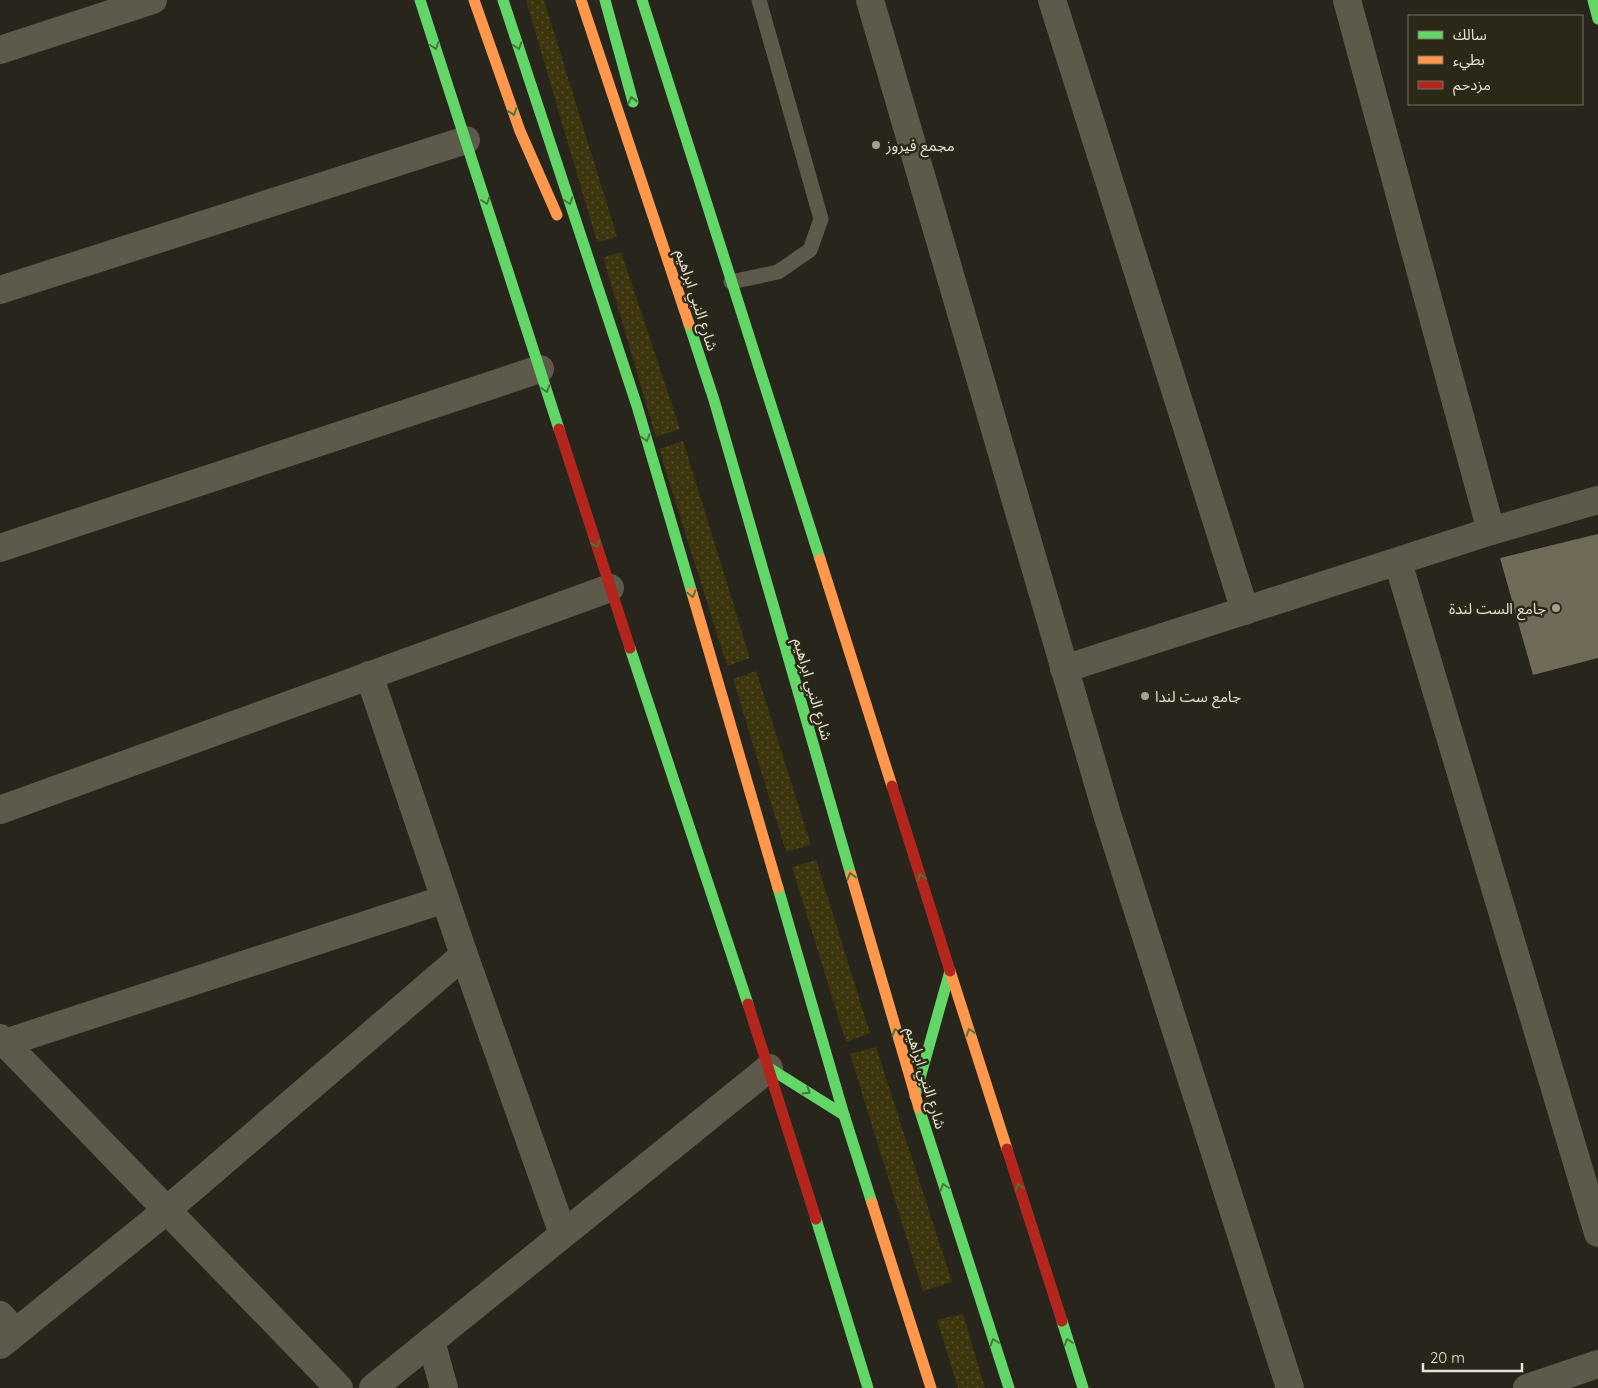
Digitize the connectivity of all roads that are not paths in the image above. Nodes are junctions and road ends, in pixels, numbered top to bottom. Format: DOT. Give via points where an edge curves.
graph roads {
  1 [pos="153,0"];
  2 [pos="420,0"];
  3 [pos="474,0"];
  4 [pos="503,0"];
  5 [pos="581,0"];
  6 [pos="605,0"];
  7 [pos="642,0"];
  8 [pos="759,0"];
  9 [pos="870,0"];
  10 [pos="1052,0"];
  11 [pos="1347,0"];
  12 [pos="1593,0"];
  13 [pos="1598,19"];
  14 [pos="0,50"];
  15 [pos="635,110"];
  16 [pos="466,140"];
  17 [pos="649,167"];
  18 [pos="560,222"];
  19 [pos="576,258"];
  20 [pos="731,282"];
  21 [pos="0,290"];
  22 [pos="540,369"];
  23 [pos="714,400"];
  24 [pos="637,406"];
  25 [pos="1598,500"];
  26 [pos="1491,531"];
  27 [pos="0,548"];
  28 [pos="1398,562"];
  29 [pos="610,588"];
  30 [pos="1246,611"];
  31 [pos="1064,669"];
  32 [pos="368,675"];
  33 [pos="0,810"];
  34 [pos="445,899"];
  35 [pos="464,955"];
  36 [pos="950,971"];
  37 [pos="3,1040"];
  38 [pos="769,1068"];
  39 [pos="915,1096"];
  40 [pos="844,1115"];
  41 [pos="167,1210"];
  42 [pos="1598,1233"];
  43 [pos="563,1234"];
  44 [pos="5,1331"];
  45 [pos="431,1342"];
  46 [pos="1598,1364"];
  47 [pos="339,1388"];
  48 [pos="373,1388"];
  49 [pos="444,1388"];
  50 [pos="868,1388"];
  51 [pos="931,1388"];
  52 [pos="1010,1388"];
  53 [pos="1083,1388"];
  54 [pos="1290,1388"];
  55 [pos="1527,1388"];
  1 -- 14 [label="street"];
  2 -- 16 [label="main road, one-way"];
  3 -- 18 [label="main road, one-way" via="520,131"];
  4 -- 24 [label="main road, one-way"];
  5 -- 23 [label="main road, شارع النبي ابراهيم"];
  15 -- 6 [label="main road, one-way"];
  7 -- 20 [label="main road"];
  8 -- 20 [label="lane" via="821,219 810,250 802,256 778,272"];
  9 -- 31 [label="street"];
  10 -- 30 [label="street"];
  11 -- 26 [label="street"];
  12 -- 13 [label="main road"];
  16 -- 21 [label="street"];
  16 -- 22 [label="main road, one-way"];
  17 -- 23 [label="main road"];
  19 -- 24 [label="main road"];
  36 -- 20 [label="main road, one-way"];
  22 -- 27 [label="street"];
  22 -- 29 [label="main road, one-way"];
  39 -- 23 [label="main road, شارع النبي ابراهيم, one-way"];
  24 -- 40 [label="main road, one-way"];
  25 -- 26 [label="street"];
  26 -- 28 [label="street"];
  28 -- 30 [label="street"];
  28 -- 42 [label="street"];
  29 -- 32 [label="street"];
  29 -- 38 [label="main road"];
  30 -- 31 [label="street"];
  31 -- 54 [label="street"];
  32 -- 33 [label="street"];
  32 -- 34 [label="street"];
  34 -- 35 [label="street"];
  34 -- 37 [label="street"];
  35 -- 41 [label="street"];
  35 -- 43 [label="street"];
  36 -- 39 [label="main road"];
  53 -- 36 [label="main road, one-way"];
  37 -- 41 [label="street"];
  38 -- 40 [label="main road, one-way"];
  38 -- 43 [label="street"];
  38 -- 50 [label="main road"];
  52 -- 39 [label="main road, شارع النبي ابراهيم, one-way"];
  40 -- 51 [label="main road"];
  41 -- 44 [label="street"];
  41 -- 47 [label="street"];
  43 -- 45 [label="street"];
  45 -- 48 [label="street"];
  45 -- 49 [label="street"];
  46 -- 55 [label="street"];
}
